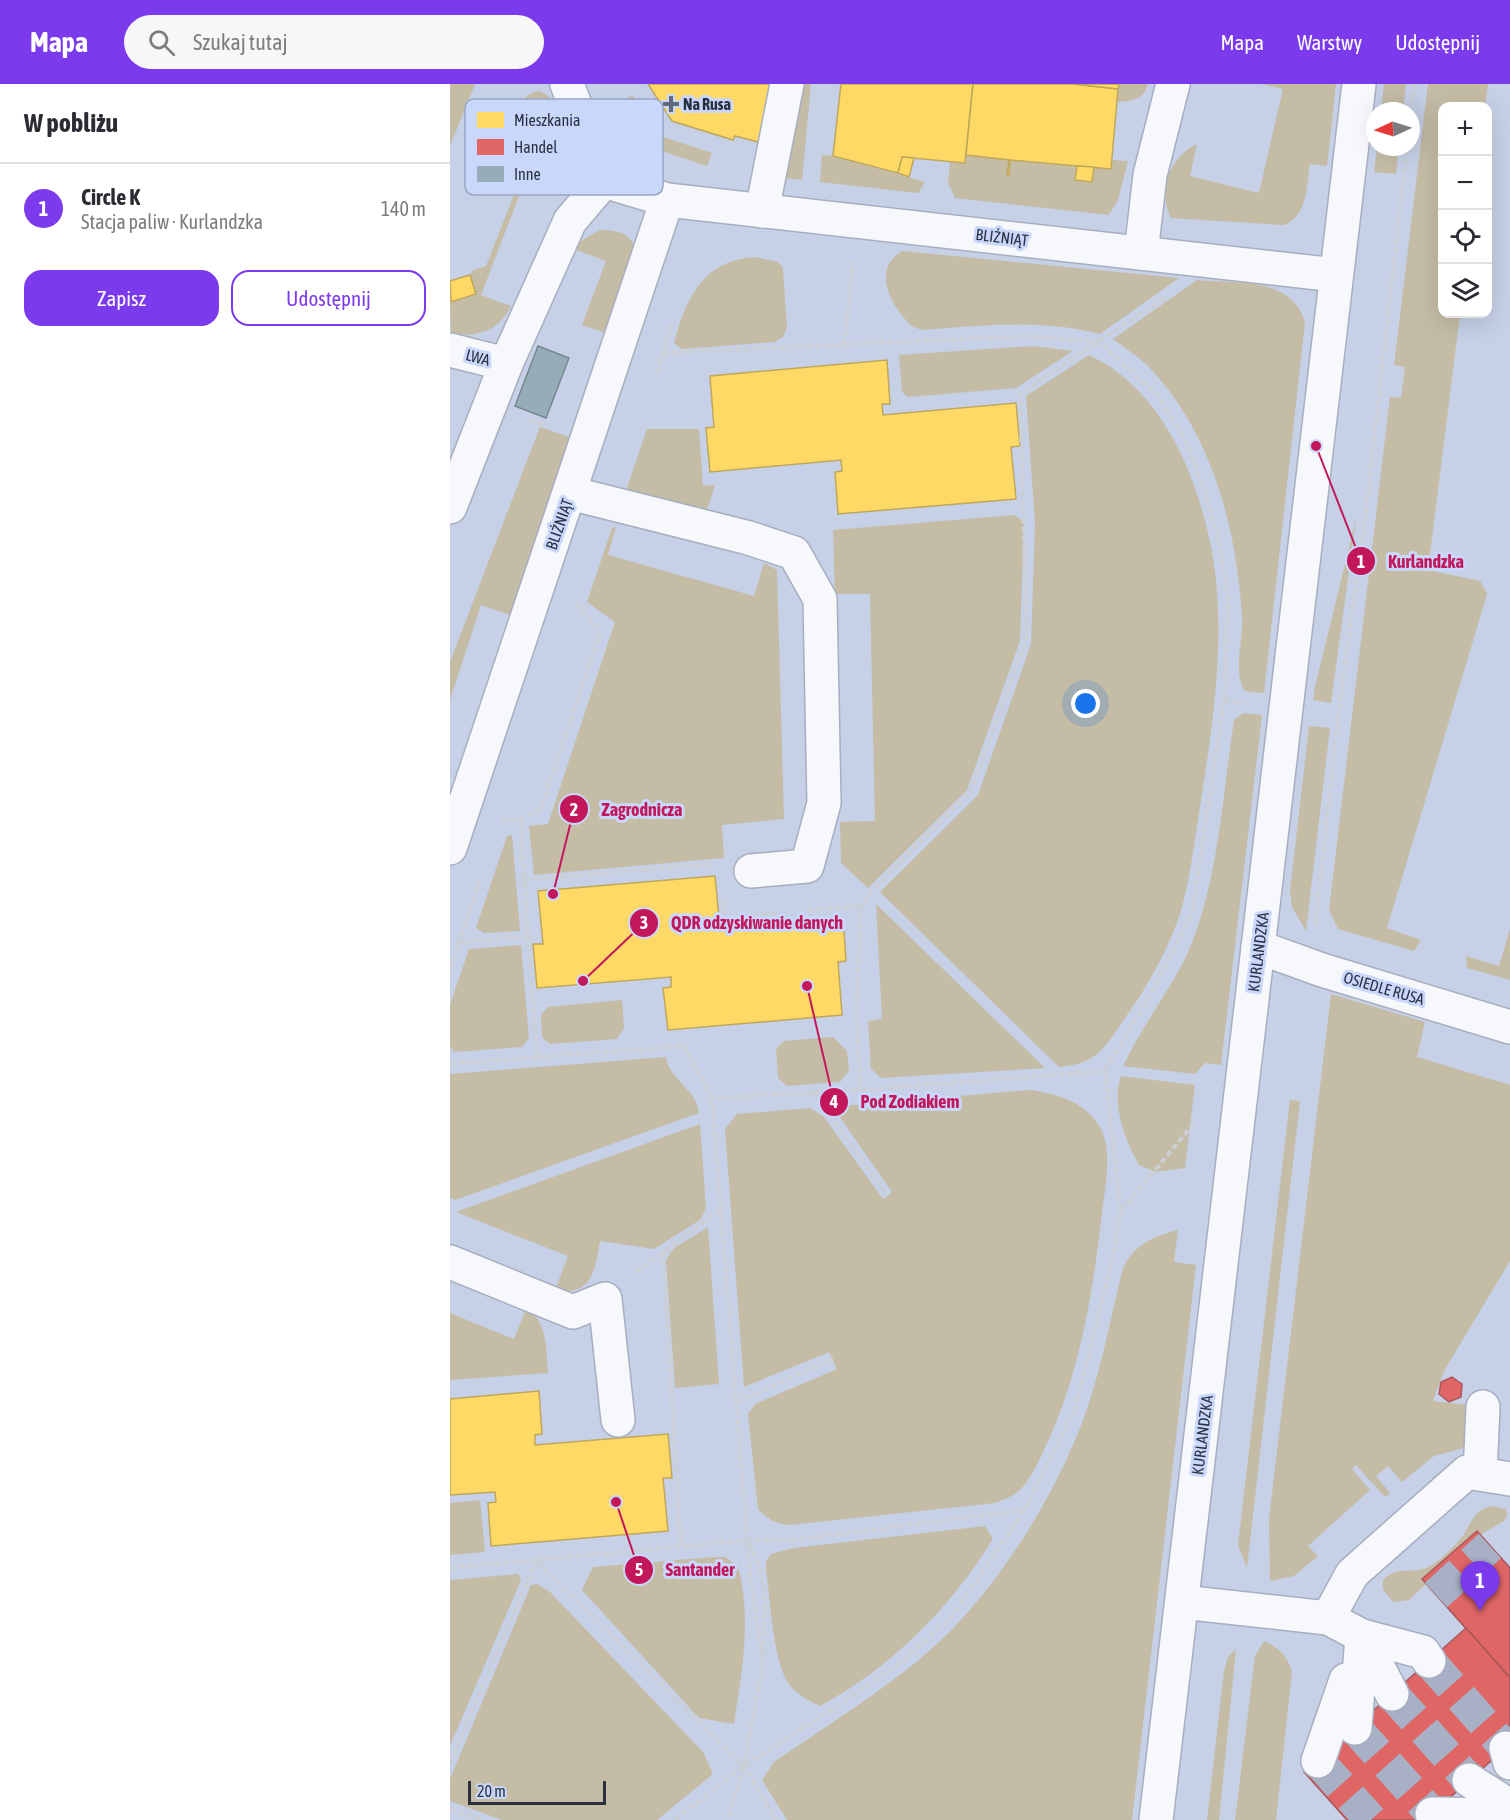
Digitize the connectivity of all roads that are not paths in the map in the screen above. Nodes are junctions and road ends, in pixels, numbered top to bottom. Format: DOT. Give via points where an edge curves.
graph roads {
  1 [pos="567,84"];
  2 [pos="787,84"];
  3 [pos="1173,84"];
  4 [pos="1359,84"];
  5 [pos="573,99"];
  6 [pos="592,195"];
  7 [pos="650,195"];
  8 [pos="667,200"];
  9 [pos="762,210"];
  10 [pos="1141,253"];
  11 [pos="1336,275"];
  12 [pos="450,350"];
  13 [pos="506,364"];
  14 [pos="570,493"];
  15 [pos="450,507"];
  16 [pos="450,848"];
  17 [pos="751,871"];
  18 [pos="1258,947"];
  19 [pos="1510,1027"];
  20 [pos="450,1262"];
  21 [pos="1483,1407"];
  22 [pos="618,1420"];
  23 [pos="1495,1476"];
  24 [pos="1182,1602"];
  25 [pos="1328,1618"];
  26 [pos="1362,1636"];
  27 [pos="1429,1661"];
  28 [pos="1392,1694"];
  29 [pos="1354,1728"];
  30 [pos="1318,1761"];
  31 [pos="1163,1766"];
  32 [pos="1469,1780"];
  33 [pos="1510,1806"];
  34 [pos="1432,1814"];
  35 [pos="1510,1817"];
  36 [pos="1156,1820"];
  37 [pos="1173,1820"];
  38 [pos="1504,1820"];
  1 -- 5 [label="street"];
  2 -- 9 [label="street"];
  3 -- 10 [label="street" via="1150,175"];
  4 -- 11 [label="street, KURLANDZKA"];
  6 -- 13 [label="street" via="570,221"];
  7 -- 8 [label="street, BLIŹNIĄT"];
  8 -- 9 [label="street, BLIŹNIĄT"];
  8 -- 14 [label="street, BLIŹNIĄT"];
  9 -- 10 [label="street, BLIŹNIĄT"];
  10 -- 11 [label="street, BLIŹNIĄT"];
  11 -- 18 [label="street, KURLANDZKA"];
  12 -- 13 [label="street, LWA"];
  13 -- 15 [label="street"];
  14 -- 16 [label="street, BLIŹNIĄT"];
  14 -- 17 [label="street" via="794,553 820,599 824,803 807,866"];
  18 -- 19 [label="street, OSIEDLE RUSA"];
  18 -- 24 [label="street, KURLANDZKA"];
  20 -- 22 [label="street" via="573,1312 604,1299"];
  21 -- 23 [label="street"];
  23 -- 25 [label="street" via="1467,1472 1352,1574"];
  24 -- 25 [label="street"];
  24 -- 31 [label="street, KURLANDZKA"];
  25 -- 26 [label="street"];
  26 -- 27 [label="street" via="1423,1652"];
  26 -- 28 [label="street"];
  26 -- 29 [label="street"];
  26 -- 30 [label="street"];
  31 -- 36 [label="street, KURLANDZKA"];
  31 -- 37 [label="street"];
  32 -- 33 [label="street"];
  34 -- 35 [label="street"];
  35 -- 38 [label="street"];
}
